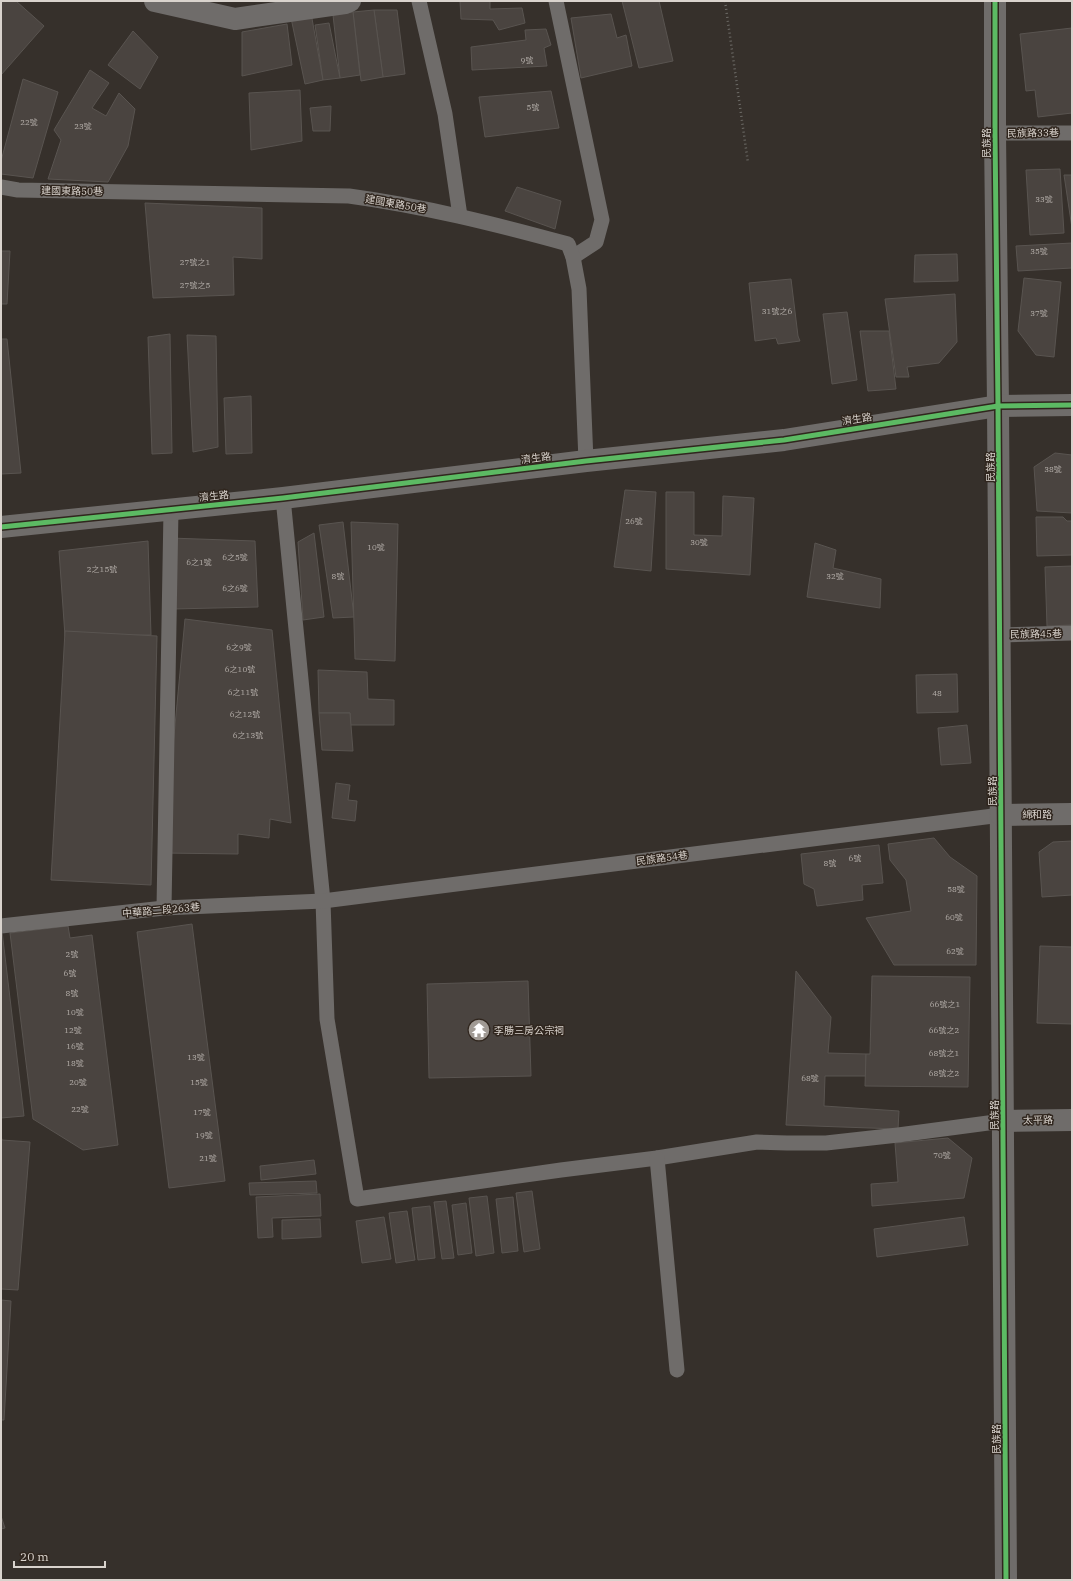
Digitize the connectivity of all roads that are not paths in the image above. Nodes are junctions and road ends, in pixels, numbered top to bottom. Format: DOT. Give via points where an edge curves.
graph roads {
  1 [pos="155,1"];
  2 [pos="350,1"];
  3 [pos="419,1"];
  4 [pos="556,1"];
  5 [pos="995,1"];
  6 [pos="995,133"];
  7 [pos="1072,133"];
  8 [pos="1,187"];
  9 [pos="460,216"];
  10 [pos="573,257"];
  11 [pos="1072,405"];
  12 [pos="998,406"];
  13 [pos="586,461"];
  14 [pos="283,498"];
  15 [pos="171,510"];
  16 [pos="1,527"];
  17 [pos="1072,634"];
  18 [pos="1000,635"];
  19 [pos="1072,814"];
  20 [pos="1001,815"];
  21 [pos="323,901"];
  22 [pos="164,908"];
  23 [pos="1,926"];
  24 [pos="1003,1120"];
  25 [pos="1072,1120"];
  26 [pos="657,1158"];
  27 [pos="677,1370"];
  28 [pos="1006,1580"];
  1 -- 2 [label="street" via="235,19"];
  3 -- 9 [label="lane" via="445,114"];
  4 -- 10 [label="lane" via="602,220 596,242"];
  5 -- 6 [label="street, 民族路"];
  6 -- 7 [label="lane, 民族路33巷"];
  6 -- 12 [label="street, 民族路"];
  8 -- 9 [label="lane, 建國東路50巷" via="18,190 348,196"];
  9 -- 10 [label="lane, 建國東路50巷" via="568,244"];
  10 -- 13 [label="lane, 建國東路50巷" via="579,289"];
  11 -- 12 [label="street, 濟生路"];
  12 -- 13 [label="street, 濟生路" via="784,440"];
  12 -- 18 [label="street, 民族路"];
  13 -- 14 [label="street, 濟生路"];
  14 -- 15 [label="street, 濟生路"];
  14 -- 21 [label="lane"];
  15 -- 16 [label="street, 濟生路"];
  15 -- 22 [label="lane"];
  17 -- 18 [label="lane, 民族路45巷"];
  18 -- 20 [label="street, 民族路"];
  19 -- 20 [label="street, 綿和路"];
  20 -- 21 [label="lane, 民族路54巷"];
  20 -- 24 [label="street, 民族路"];
  21 -- 22 [label="lane, 中華路二段263巷"];
  21 -- 26 [label="lane" via="327,1019 357,1199"];
  22 -- 23 [label="lane, 中華路二段263巷"];
  24 -- 25 [label="street, 太平路"];
  24 -- 26 [label="lane" via="826,1143 757,1142"];
  24 -- 28 [label="street, 民族路"];
  26 -- 27 [label="lane"];
}
